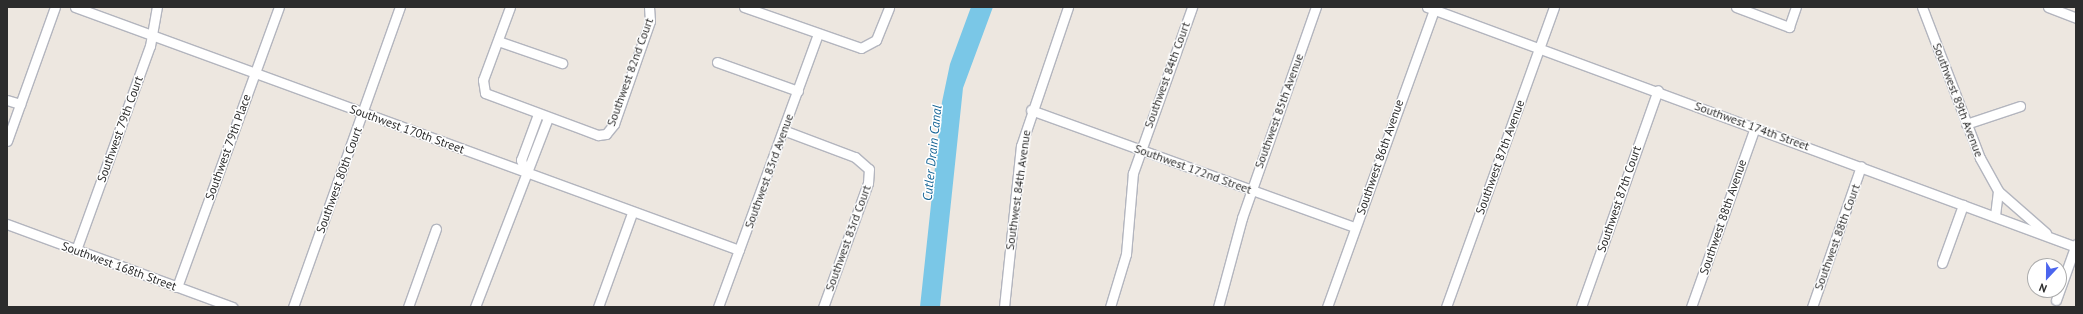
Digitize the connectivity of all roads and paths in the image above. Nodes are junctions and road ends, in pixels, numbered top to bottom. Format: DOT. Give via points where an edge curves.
graph roads {
  1 [pos="55,7"];
  2 [pos="75,7"];
  3 [pos="157,7"];
  4 [pos="279,7"];
  5 [pos="400,7"];
  6 [pos="510,7"];
  7 [pos="744,7"];
  8 [pos="889,7"];
  9 [pos="1068,7"];
  10 [pos="1192,7"];
  11 [pos="1316,7"];
  12 [pos="1554,7"];
  13 [pos="1736,7"];
  14 [pos="1796,7"];
  15 [pos="1922,7"];
  16 [pos="2048,7"];
  17 [pos="650,8"];
  18 [pos="1432,8"];
  19 [pos="2076,18"];
  20 [pos="151,34"];
  21 [pos="818,34"];
  22 [pos="498,41"];
  23 [pos="1539,48"];
  24 [pos="717,62"];
  25 [pos="562,63"];
  26 [pos="256,72"];
  27 [pos="1658,90"];
  28 [pos="798,91"];
  29 [pos="7,100"];
  30 [pos="20,104"];
  31 [pos="2020,106"];
  32 [pos="1031,110"];
  33 [pos="363,112"];
  34 [pos="538,114"];
  35 [pos="548,118"];
  36 [pos="1966,124"];
  37 [pos="1754,127"];
  38 [pos="783,130"];
  39 [pos="7,141"];
  40 [pos="1141,150"];
  41 [pos="1862,166"];
  42 [pos="525,172"];
  43 [pos="1252,190"];
  44 [pos="1998,191"];
  45 [pos="1963,205"];
  46 [pos="632,213"];
  47 [pos="1995,216"];
  48 [pos="7,224"];
  49 [pos="1355,227"];
  50 [pos="436,229"];
  51 [pos="2051,238"];
  52 [pos="2076,246"];
  53 [pos="76,250"];
  54 [pos="739,250"];
  55 [pos="1942,263"];
  56 [pos="177,287"];
  57 [pos="2056,300"];
  58 [pos="232,307"];
  59 [pos="293,307"];
  60 [pos="408,307"];
  61 [pos="475,307"];
  62 [pos="598,307"];
  63 [pos="718,307"];
  64 [pos="823,307"];
  65 [pos="1004,307"];
  66 [pos="1110,307"];
  67 [pos="1218,307"];
  68 [pos="1327,307"];
  69 [pos="1446,307"];
  70 [pos="1581,307"];
  71 [pos="1691,307"];
  72 [pos="1812,307"];
  1 -- 30 [label="street"];
  2 -- 20 [label="street, Southwest 170th Street"];
  3 -- 20 [label="street, Southwest 79th Court"];
  4 -- 26 [label="street, Southwest 79th Place"];
  5 -- 33 [label="street, Southwest 80th Court"];
  6 -- 22 [label="street"];
  7 -- 21 [label="street"];
  8 -- 21 [label="street" via="878,35 870,46 856,47"];
  9 -- 32 [label="street, Southwest 84th Avenue"];
  10 -- 40 [label="street, Southwest 84th Court"];
  11 -- 43 [label="street, Southwest 85th Avenue"];
  12 -- 23 [label="street, Southwest 87th Avenue"];
  13 -- 14 [label="street" via="1789,27"];
  15 -- 36 [label="street, Southwest 89th Avenue"];
  16 -- 19 [label="street"];
  17 -- 35 [label="street, Southwest 82nd Court" via="642,43 614,124 606,134 593,134"];
  18 -- 23 [label="street, Southwest 174th Street"];
  18 -- 49 [label="street, Southwest 86th Avenue"];
  20 -- 26 [label="street, Southwest 170th Street"];
  20 -- 53 [label="street, Southwest 79th Court"];
  21 -- 28 [label="street, Southwest 83rd Avenue"];
  22 -- 25 [label="street"];
  22 -- 34 [label="street" via="483,90 496,100"];
  23 -- 27 [label="street, Southwest 174th Street"];
  23 -- 69 [label="street, Southwest 87th Avenue"];
  24 -- 28 [label="street"];
  26 -- 33 [label="street, Southwest 170th Street"];
  26 -- 56 [label="street, Southwest 79th Place"];
  27 -- 37 [label="street, Southwest 174th Street"];
  27 -- 70 [label="street, Southwest 87th Court"];
  28 -- 38 [label="street, Southwest 83rd Avenue"];
  29 -- 30 [label="street"];
  30 -- 39 [label="street"];
  31 -- 36 [label="street"];
  32 -- 40 [label="street, Southwest 172nd Street"];
  32 -- 65 [label="street, Southwest 84th Avenue" via="1020,152"];
  33 -- 42 [label="street, Southwest 170th Street"];
  33 -- 59 [label="street, Southwest 80th Court"];
  34 -- 35 [label="street"];
  34 -- 42 [label="street" via="521,160"];
  35 -- 42 [label="street" via="533,164"];
  36 -- 44 [label="street, Southwest 89th Avenue"];
  37 -- 41 [label="street, Southwest 174th Street"];
  37 -- 71 [label="street, Southwest 88th Avenue"];
  38 -- 54 [label="street, Southwest 83rd Avenue"];
  38 -- 64 [label="street, Southwest 83rd Court" via="855,157 869,169 868,183"];
  40 -- 43 [label="street, Southwest 172nd Street"];
  40 -- 66 [label="street, Southwest 84th Court" via="1130,189 1126,254"];
  41 -- 45 [label="street, Southwest 174th Street"];
  41 -- 72 [label="street, Southwest 88th Court"];
  42 -- 46 [label="street, Southwest 170th Street"];
  42 -- 61 [label="street"];
  43 -- 49 [label="street, Southwest 172nd Street"];
  43 -- 67 [label="street, Southwest 85th Avenue"];
  44 -- 47 [label="street"];
  44 -- 51 [label="street, Southwest 89th Avenue"];
  45 -- 47 [label="street, Southwest 174th Street"];
  45 -- 55 [label="street"];
  46 -- 54 [label="street, Southwest 170th Street"];
  46 -- 62 [label="street"];
  47 -- 51 [label="street, Southwest 174th Street"];
  48 -- 53 [label="street, Southwest 168th Street"];
  49 -- 68 [label="street, Southwest 86th Avenue"];
  50 -- 60 [label="street"];
  51 -- 52 [label="street, Southwest 174th Street"];
  52 -- 57 [label="street"];
  53 -- 56 [label="street, Southwest 168th Street"];
  54 -- 63 [label="street, Southwest 83rd Avenue"];
  56 -- 58 [label="street, Southwest 168th Street"];
}
